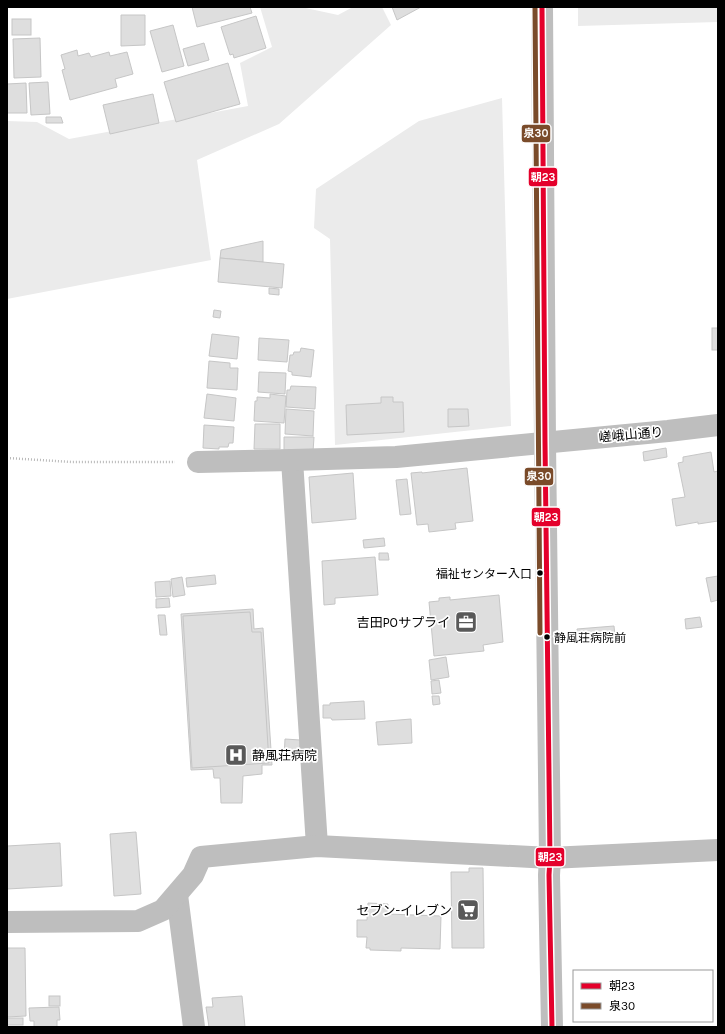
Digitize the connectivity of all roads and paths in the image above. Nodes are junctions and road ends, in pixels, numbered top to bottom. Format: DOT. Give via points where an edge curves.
graph roads {
  1 [pos="542,7"];
  2 [pos="718,425"];
  3 [pos="545,442"];
  4 [pos="7,458"];
  5 [pos="292,460"];
  6 [pos="198,462"];
  7 [pos="316,846"];
  8 [pos="718,850"];
  9 [pos="550,858"];
  10 [pos="177,895"];
  11 [pos="7,922"];
  12 [pos="194,1027"];
  13 [pos="552,1027"];
  1 -- 3 [label="street"];
  2 -- 3 [label="street, 嵯峨山通り"];
  3 -- 5 [label="street, 嵯峨山通り" via="396,457"];
  3 -- 9 [label="street"];
  4 -- 6 [label="path" via="72,462"];
  5 -- 6 [label="street, 嵯峨山通り"];
  5 -- 7 [label="street"];
  7 -- 9 [label="street"];
  7 -- 10 [label="street" via="201,857 193,875"];
  8 -- 9 [label="street"];
  9 -- 13 [label="street"];
  10 -- 11 [label="street" via="163,910 138,921"];
  10 -- 12 [label="street"];
}
